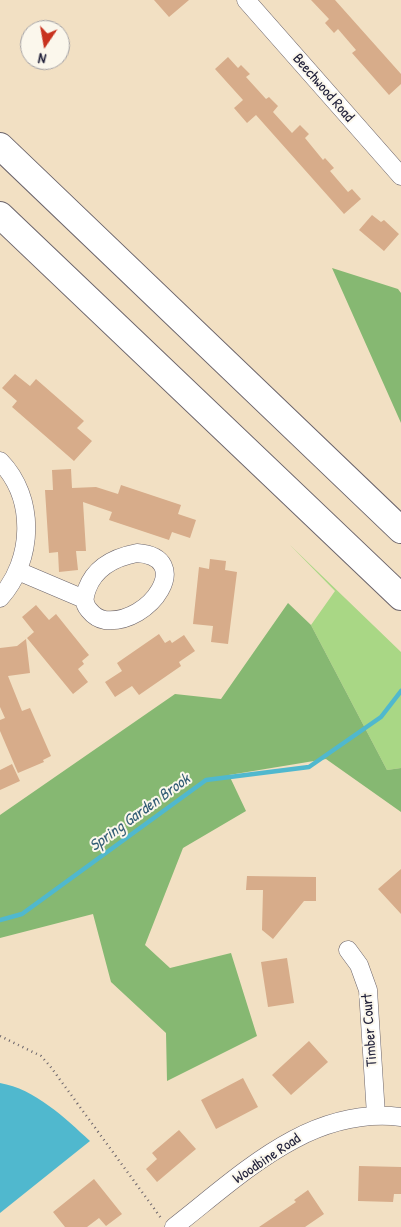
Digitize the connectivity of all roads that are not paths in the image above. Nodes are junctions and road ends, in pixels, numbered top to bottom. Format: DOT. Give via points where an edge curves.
graph roads {
  1 [pos="246,0"];
  2 [pos="0,146"];
  3 [pos="401,176"];
  4 [pos="0,215"];
  5 [pos="0,461"];
  6 [pos="401,530"];
  7 [pos="18,571"];
  8 [pos="401,597"];
  9 [pos="0,598"];
  10 [pos="84,599"];
  11 [pos="348,950"];
  12 [pos="376,1116"];
  13 [pos="401,1117"];
  14 [pos="168,1223"];
  1 -- 3 [label="street, Beechwood Road"];
  2 -- 6 [label="highway"];
  4 -- 8 [label="highway"];
  5 -- 7 [label="street" via="16,483 26,516 26,537"];
  7 -- 9 [label="street"];
  7 -- 10 [label="street"];
  10 -- 10 [label="street" via="88,609 102,620 130,616 142,610 161,590 164,570 154,556 148,554 120,557 95,575"];
  11 -- 12 [label="street, Timber Court" via="359,965 368,990"];
  12 -- 13 [label="street, Woodbine Road"];
  12 -- 14 [label="street, Woodbine Road" via="338,1121 295,1137"];
}
